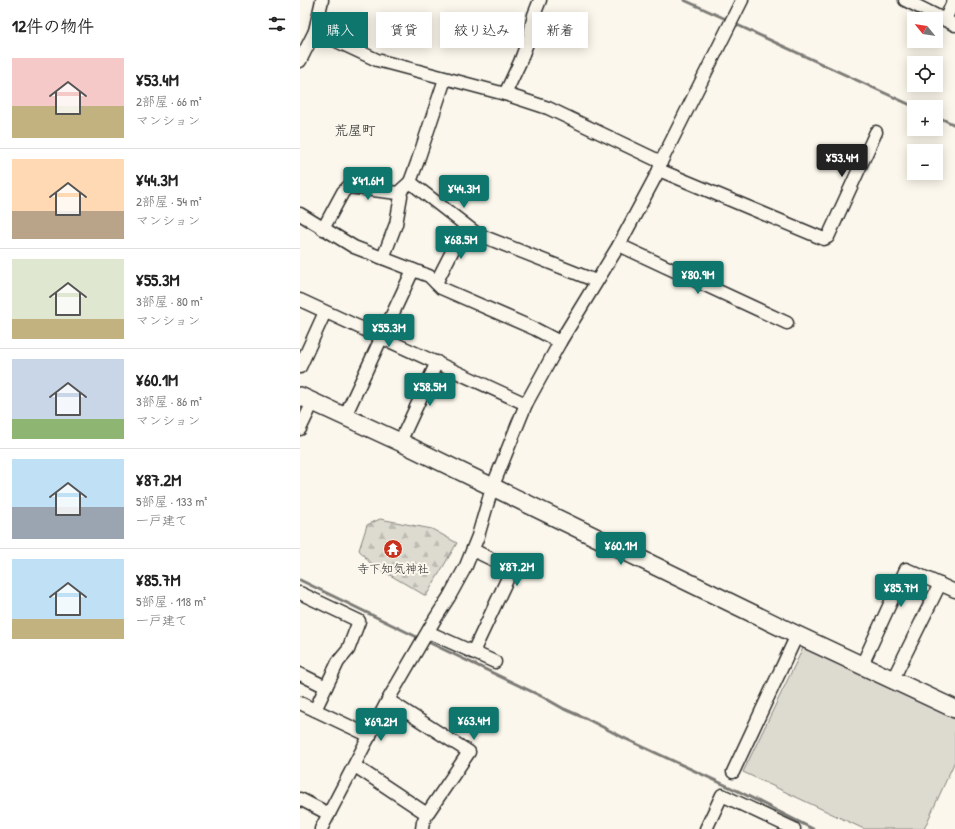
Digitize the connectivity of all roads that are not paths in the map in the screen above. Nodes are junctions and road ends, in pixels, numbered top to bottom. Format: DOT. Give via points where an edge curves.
graph roads {
  1 [pos="322,0"];
  2 [pos="540,0"];
  3 [pos="742,0"];
  4 [pos="905,0"];
  5 [pos="954,0"];
  6 [pos="319,12"];
  7 [pos="950,22"];
  8 [pos="312,37"];
  9 [pos="351,48"];
  10 [pos="300,61"];
  11 [pos="445,79"];
  12 [pos="504,94"];
  13 [pos="876,132"];
  14 [pos="660,166"];
  15 [pos="410,182"];
  16 [pos="398,192"];
  17 [pos="300,214"];
  18 [pos="465,226"];
  19 [pos="323,229"];
  20 [pos="619,244"];
  21 [pos="383,258"];
  22 [pos="413,270"];
  23 [pos="596,281"];
  24 [pos="436,283"];
  25 [pos="300,300"];
  26 [pos="325,312"];
  27 [pos="787,323"];
  28 [pos="381,337"];
  29 [pos="560,342"];
  30 [pos="437,362"];
  31 [pos="300,367"];
  32 [pos="306,399"];
  33 [pos="526,404"];
  34 [pos="345,416"];
  35 [pos="300,429"];
  36 [pos="400,442"];
  37 [pos="492,488"];
  38 [pos="473,550"];
  39 [pos="940,584"];
  40 [pos="955,591"];
  41 [pos="300,593"];
  42 [pos="428,632"];
  43 [pos="798,635"];
  44 [pos="472,652"];
  45 [pos="495,662"];
  46 [pos="862,665"];
  47 [pos="300,674"];
  48 [pos="893,679"];
  49 [pos="326,687"];
  50 [pos="388,700"];
  51 [pos="300,703"];
  52 [pos="955,709"];
  53 [pos="315,710"];
  54 [pos="370,736"];
  55 [pos="355,766"];
  56 [pos="733,772"];
  57 [pos="300,799"];
  58 [pos="329,814"];
  59 [pos="427,814"];
  60 [pos="321,829"];
  61 [pos="422,829"];
  62 [pos="706,829"];
  63 [pos="794,829"];
  1 -- 6 [label="street"];
  2 -- 12 [label="street" via="520,62"];
  3 -- 14 [label="street"];
  4 -- 7 [label="street"];
  5 -- 7 [label="street"];
  8 -- 10 [label="street"];
  9 -- 11 [label="street" via="377,60"];
  11 -- 12 [label="street"];
  11 -- 15 [label="street"];
  12 -- 14 [label="street" via="548,108"];
  13 -- 14 [label="street" via="828,237 824,239"];
  14 -- 20 [label="street"];
  15 -- 16 [label="street"];
  15 -- 18 [label="street"];
  16 -- 19 [label="street" via="348,187"];
  16 -- 21 [label="street" via="401,196 396,224"];
  17 -- 19 [label="street"];
  18 -- 23 [label="street" via="477,234"];
  18 -- 24 [label="street"];
  19 -- 21 [label="street" via="354,247"];
  20 -- 23 [label="street"];
  20 -- 27 [label="street"];
  21 -- 22 [label="street"];
  22 -- 24 [label="street" via="429,276"];
  22 -- 28 [label="street"];
  23 -- 29 [label="street"];
  24 -- 29 [label="street" via="441,288"];
  25 -- 26 [label="street"];
  26 -- 28 [label="street"];
  26 -- 31 [label="street"];
  28 -- 30 [label="street"];
  28 -- 34 [label="street"];
  29 -- 33 [label="street"];
  30 -- 33 [label="street"];
  30 -- 36 [label="street"];
  32 -- 34 [label="street"];
  32 -- 35 [label="street"];
  33 -- 37 [label="street"];
  34 -- 36 [label="street"];
  36 -- 37 [label="street"];
  37 -- 38 [label="street"];
  37 -- 43 [label="street"];
  38 -- 42 [label="street"];
  38 -- 44 [label="street" via="512,569"];
  39 -- 40 [label="street"];
  39 -- 46 [label="street" via="906,568"];
  39 -- 48 [label="street"];
  41 -- 49 [label="street" via="359,621 348,650 338,662"];
  42 -- 44 [label="street"];
  42 -- 50 [label="street"];
  43 -- 46 [label="street"];
  43 -- 56 [label="street"];
  44 -- 45 [label="street"];
  46 -- 48 [label="street"];
  47 -- 49 [label="street"];
  48 -- 52 [label="street"];
  49 -- 53 [label="street"];
  50 -- 54 [label="street"];
  50 -- 59 [label="street" via="469,752"];
  51 -- 53 [label="street"];
  53 -- 54 [label="street"];
  54 -- 55 [label="street"];
  55 -- 58 [label="street"];
  55 -- 59 [label="street"];
  57 -- 58 [label="street"];
  58 -- 60 [label="street"];
  59 -- 61 [label="street"];
  62 -- 63 [label="street" via="722,795"];
}
